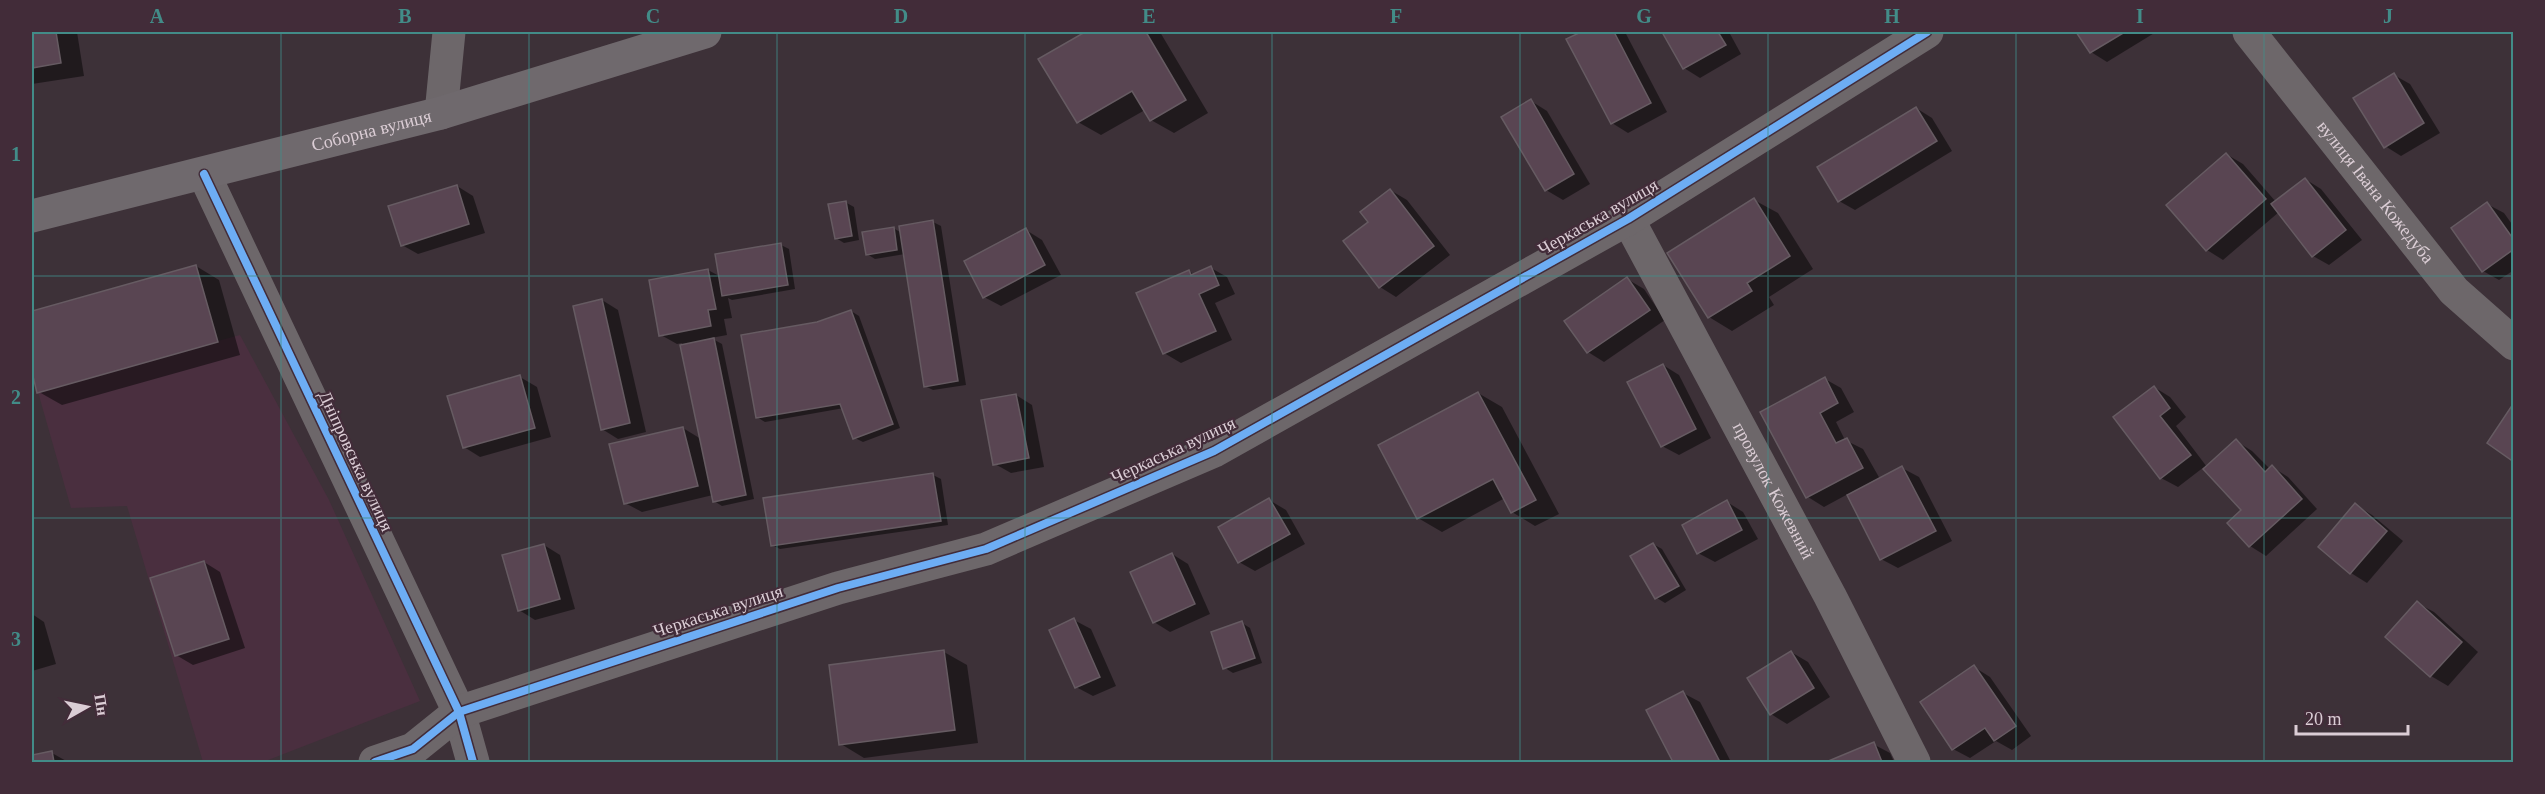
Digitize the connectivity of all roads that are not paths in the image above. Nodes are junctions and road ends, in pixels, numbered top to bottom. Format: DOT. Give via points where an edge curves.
graph roads {
  1 [pos="449,32"];
  2 [pos="705,32"];
  3 [pos="1927,32"];
  4 [pos="2249,32"];
  5 [pos="441,113"];
  6 [pos="204,174"];
  7 [pos="32,216"];
  8 [pos="1628,219"];
  9 [pos="2514,344"];
  10 [pos="459,711"];
  11 [pos="375,762"];
  12 [pos="473,762"];
  13 [pos="1914,762"];
  1 -- 5 [label="street"];
  2 -- 5 [label="main road, Соборна вулиця"];
  3 -- 8 [label="street, Черкаська вулиця"];
  4 -- 9 [label="street, вулиця Івана Кожедуба" via="2454,291"];
  5 -- 6 [label="main road, Соборна вулиця"];
  6 -- 7 [label="main road, Соборна вулиця"];
  6 -- 10 [label="street, Дніпровська вулиця"];
  8 -- 10 [label="street, Черкаська вулиця" via="1214,451 986,549 838,588"];
  8 -- 13 [label="street, провулок Кожевний" via="1830,596"];
  10 -- 11 [label="street, Черкаська вулиця" via="413,749"];
  10 -- 12 [label="street, Дніпровська вулиця"];
}
